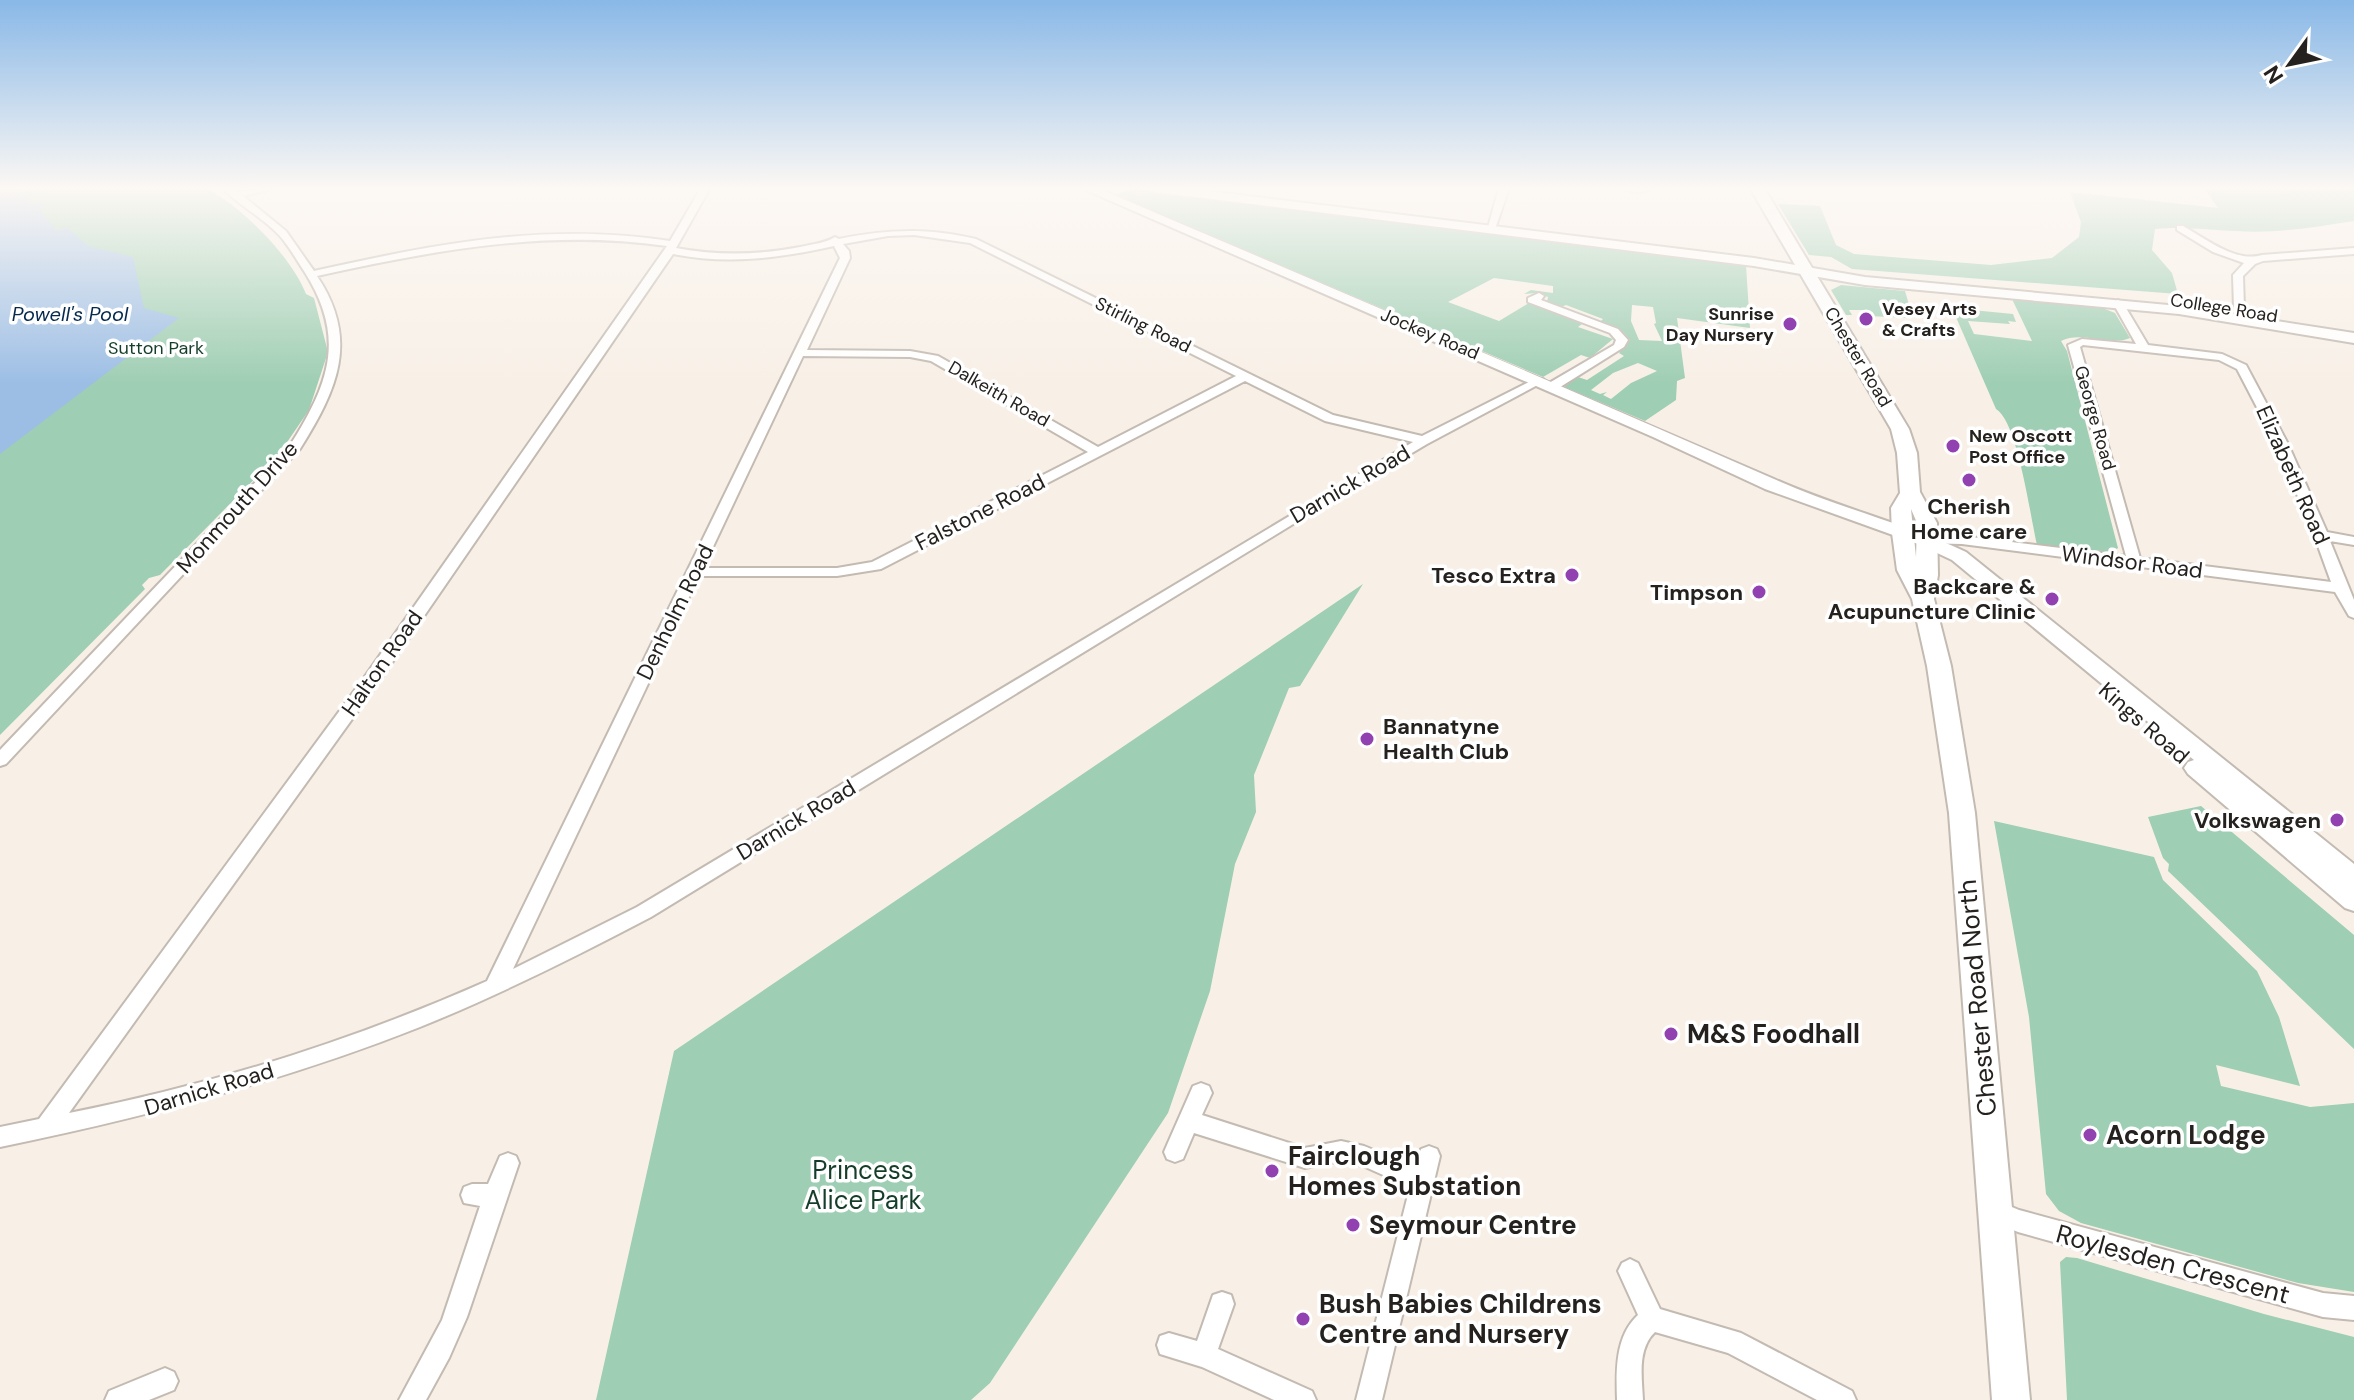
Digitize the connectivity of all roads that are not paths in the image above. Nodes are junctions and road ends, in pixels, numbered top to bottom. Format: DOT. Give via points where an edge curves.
graph roads {
  1 [pos="297,253"];
  2 [pos="412,253"];
  3 [pos="668,253"];
  4 [pos="693,253"];
  5 [pos="771,253"];
  6 [pos="844,253"];
  7 [pos="998,253"];
  8 [pos="1240,253"];
  9 [pos="1677,253"];
  10 [pos="1795,253"];
  11 [pos="2226,253"];
  12 [pos="2333,253"];
  13 [pos="2251,262"];
  14 [pos="1805,270"];
  15 [pos="312,274"];
  16 [pos="1865,281"];
  17 [pos="1816,287"];
  18 [pos="1531,297"];
  19 [pos="2118,303"];
  20 [pos="2239,309"];
  21 [pos="2352,338"];
  22 [pos="2144,348"];
  23 [pos="799,353"];
  24 [pos="1246,376"];
  25 [pos="1546,384"];
  26 [pos="1423,441"];
  27 [pos="1097,452"];
  28 [pos="2321,535"];
  29 [pos="2354,541"];
  30 [pos="1915,544"];
  31 [pos="2134,561"];
  32 [pos="695,572"];
  33 [pos="2340,588"];
  34 [pos="2354,613"];
  35 [pos="0,760"];
  36 [pos="2354,878"];
  37 [pos="2354,901"];
  38 [pos="495,985"];
  39 [pos="1201,1093"];
  40 [pos="1189,1121"];
  41 [pos="45,1129"];
  42 [pos="0,1137"];
  43 [pos="1175,1152"];
  44 [pos="1429,1156"];
  45 [pos="508,1163"];
  46 [pos="1423,1181"];
  47 [pos="1995,1211"];
  48 [pos="1630,1271"];
  49 [pos="1222,1304"];
  50 [pos="2354,1308"];
  51 [pos="1652,1319"];
  52 [pos="1169,1345"];
  53 [pos="1204,1355"];
  54 [pos="165,1381"];
  55 [pos="1810,1392"];
  56 [pos="118,1400"];
  57 [pos="412,1400"];
  58 [pos="1303,1400"];
  59 [pos="1369,1400"];
  60 [pos="1630,1400"];
  61 [pos="1843,1400"];
  62 [pos="2011,1400"];
  1 -- 15 [label="street, Monmouth Drive"];
  2 -- 15 [label="street, Stirling Road"];
  3 -- 41 [label="street, Halton Road" via="372,679"];
  4 -- 5 [label="street, Stirling Road"];
  6 -- 23 [label="street, Denholm Road"];
  7 -- 24 [label="street, Stirling Road"];
  8 -- 25 [label="main road, Jockey Road"];
  9 -- 14 [label="main road, College Road"];
  10 -- 14 [label="highway, Chester Road"];
  11 -- 13 [label="street"];
  12 -- 13 [label="street"];
  13 -- 20 [label="street" via="2238,275"];
  14 -- 16 [label="main road, College Road"];
  14 -- 17 [label="highway, Chester Road"];
  14 -- 20 [label="main road, College Road"];
  15 -- 35 [label="street, Monmouth Drive" via="337,332 332,373 312,421 294,449"];
  16 -- 17 [label="main road, College Road"];
  16 -- 19 [label="main road, College Road"];
  17 -- 30 [label="highway, Chester Road" via="1900,429 1910,493 1926,518"];
  18 -- 25 [label="street, Darnick Road" via="1614,331 1622,340 1618,347"];
  19 -- 21 [label="main road, College Road"];
  19 -- 22 [label="street"];
  20 -- 21 [label="main road, College Road"];
  22 -- 28 [label="street, Elizabeth Road" via="2214,355 2242,367"];
  22 -- 31 [label="street, George Road" via="2074,345"];
  23 -- 27 [label="street, Dalkeith Road" via="934,358"];
  23 -- 32 [label="street, Denholm Road"];
  24 -- 26 [label="street, Stirling Road" via="1329,418"];
  24 -- 27 [label="street, Falstone Road"];
  25 -- 26 [label="street, Darnick Road"];
  25 -- 30 [label="main road, Jockey Road" via="1813,509"];
  26 -- 38 [label="street, Darnick Road" via="644,912"];
  27 -- 32 [label="street, Falstone Road" via="876,566 837,572"];
  28 -- 29 [label="street"];
  28 -- 33 [label="street, Elizabeth Road"];
  30 -- 31 [label="street, Windsor Road" via="1962,540"];
  30 -- 36 [label="main road, Kings Road" via="1973,566"];
  30 -- 37 [label="main road, Kings Road" via="2010,609"];
  30 -- 47 [label="highway, Chester Road North" via="1927,575 1923,599 1962,813"];
  31 -- 33 [label="street, Windsor Road"];
  32 -- 38 [label="street, Denholm Road"];
  33 -- 34 [label="street, Elizabeth Road"];
  38 -- 41 [label="street, Darnick Road" via="392,1029 191,1096"];
  39 -- 40 [label="street"];
  40 -- 43 [label="street"];
  40 -- 46 [label="street" via="1305,1158 1341,1151 1364,1156"];
  41 -- 42 [label="street, Darnick Road"];
  44 -- 46 [label="street"];
  45 -- 57 [label="street" via="483,1195 455,1317"];
  46 -- 59 [label="street"];
  47 -- 50 [label="street, Roylesden Crescent" via="2323,1305"];
  47 -- 62 [label="highway, Chester Road North"];
  48 -- 51 [label="street"];
  49 -- 53 [label="street"];
  51 -- 55 [label="street" via="1732,1342"];
  51 -- 60 [label="street" via="1636,1335 1628,1367"];
  52 -- 53 [label="street"];
  53 -- 58 [label="street"];
  54 -- 56 [label="street"];
  55 -- 61 [label="street"];
}
